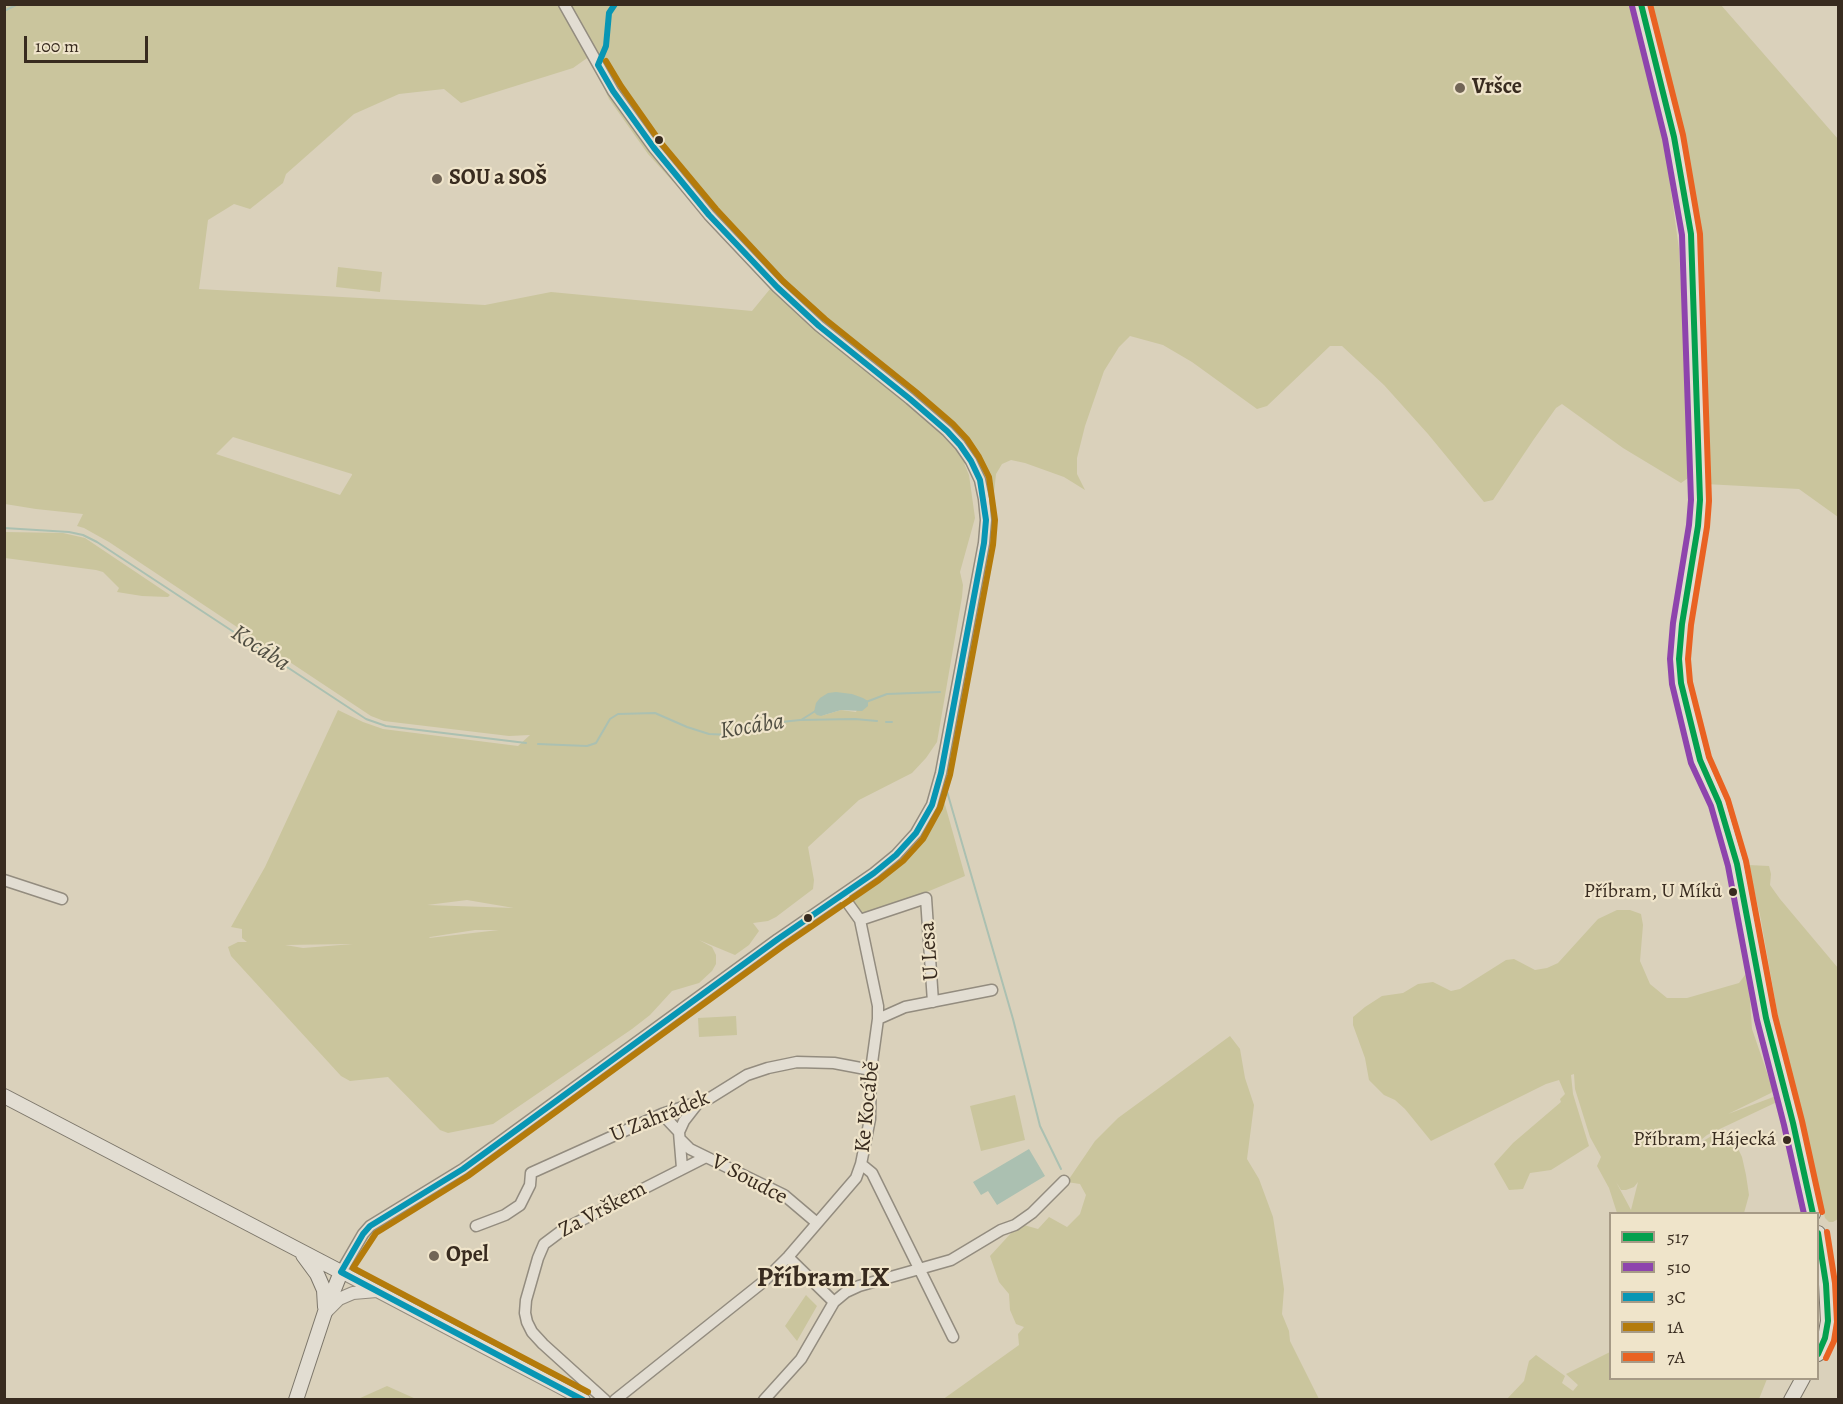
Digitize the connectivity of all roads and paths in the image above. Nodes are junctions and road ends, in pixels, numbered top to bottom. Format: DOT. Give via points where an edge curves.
graph roads {
  1 [pos="564,4"];
  2 [pos="1641,4"];
  3 [pos="4,880"];
  4 [pos="842,895"];
  5 [pos="62,899"];
  6 [pos="860,920"];
  7 [pos="992,990"];
  8 [pos="933,1002"];
  9 [pos="878,1019"];
  10 [pos="871,1070"];
  11 [pos="4,1096"];
  12 [pos="698,1103"];
  13 [pos="662,1114"];
  14 [pos="680,1136"];
  15 [pos="706,1157"];
  16 [pos="861,1164"];
  17 [pos="682,1168"];
  18 [pos="1064,1181"];
  19 [pos="1813,1212"];
  20 [pos="817,1223"];
  21 [pos="476,1226"];
  22 [pos="1819,1240"];
  23 [pos="297,1248"];
  24 [pos="788,1257"];
  25 [pos="921,1269"];
  26 [pos="341,1272"];
  27 [pos="378,1291"];
  28 [pos="834,1302"];
  29 [pos="325,1312"];
  30 [pos="953,1338"];
  31 [pos="1819,1352"];
  32 [pos="1802,1380"];
  33 [pos="296,1400"];
  34 [pos="584,1400"];
  35 [pos="605,1400"];
  36 [pos="615,1400"];
  37 [pos="764,1400"];
  38 [pos="1791,1400"];
  1 -- 4 [label="street" via="613,91 709,215 819,326 947,431 971,461 980,480 986,520 984,543 932,805 916,833 896,855"];
  2 -- 19 [label="main road" via="1674,137 1691,234 1700,500 1682,624 1681,683 1700,760 1719,803 1737,864 1766,1018"];
  3 -- 5 [label="street"];
  4 -- 6 [label="street, Ke Kocábě"];
  4 -- 26 [label="street" via="463,1169 370,1227"];
  6 -- 8 [label="street, U Lesa" via="926,898"];
  6 -- 9 [label="street, Ke Kocábě"];
  7 -- 8 [label="street, U Lesa"];
  8 -- 9 [label="street, U Lesa" via="905,1007"];
  9 -- 10 [label="street, Ke Kocábě"];
  10 -- 12 [label="street, U Zahrádek" via="797,1062 747,1075"];
  10 -- 16 [label="street, Ke Kocábě" via="870,1119"];
  11 -- 23 [label="main road"];
  12 -- 13 [label="street, U Zahrádek"];
  12 -- 14 [label="street"];
  13 -- 14 [label="street, V Soudce"];
  13 -- 21 [label="street, U Zahrádek" via="531,1173 520,1205"];
  14 -- 15 [label="street, V Soudce" via="690,1149"];
  14 -- 17 [label="street, V Soudce"];
  15 -- 17 [label="street, Za Vrškem"];
  15 -- 20 [label="street, V Soudce" via="784,1195"];
  16 -- 20 [label="street, Ke Kocábě" via="846,1191"];
  16 -- 25 [label="street" via="872,1173"];
  17 -- 35 [label="street, Za Vrškem" via="564,1229 544,1244 538,1257 526,1300 527,1322 543,1344"];
  18 -- 25 [label="street" via="1015,1225 951,1260"];
  20 -- 24 [label="street, Ke Kocábě"];
  22 -- 31 [label="main road" via="1828,1304 1825,1338"];
  23 -- 26 [label="main road"];
  23 -- 29 [label="main road" via="317,1274 324,1290"];
  24 -- 28 [label="street"];
  24 -- 36 [label="street, Ke Kocábě" via="728,1312"];
  25 -- 28 [label="street" via="859,1286"];
  25 -- 30 [label="street"];
  26 -- 27 [label="street"];
  26 -- 29 [label="main road"];
  27 -- 29 [label="street" via="353,1293"];
  27 -- 34 [label="street"];
  28 -- 37 [label="street" via="801,1359"];
  29 -- 33 [label="main road"];
  32 -- 38 [label="main road"];
}
